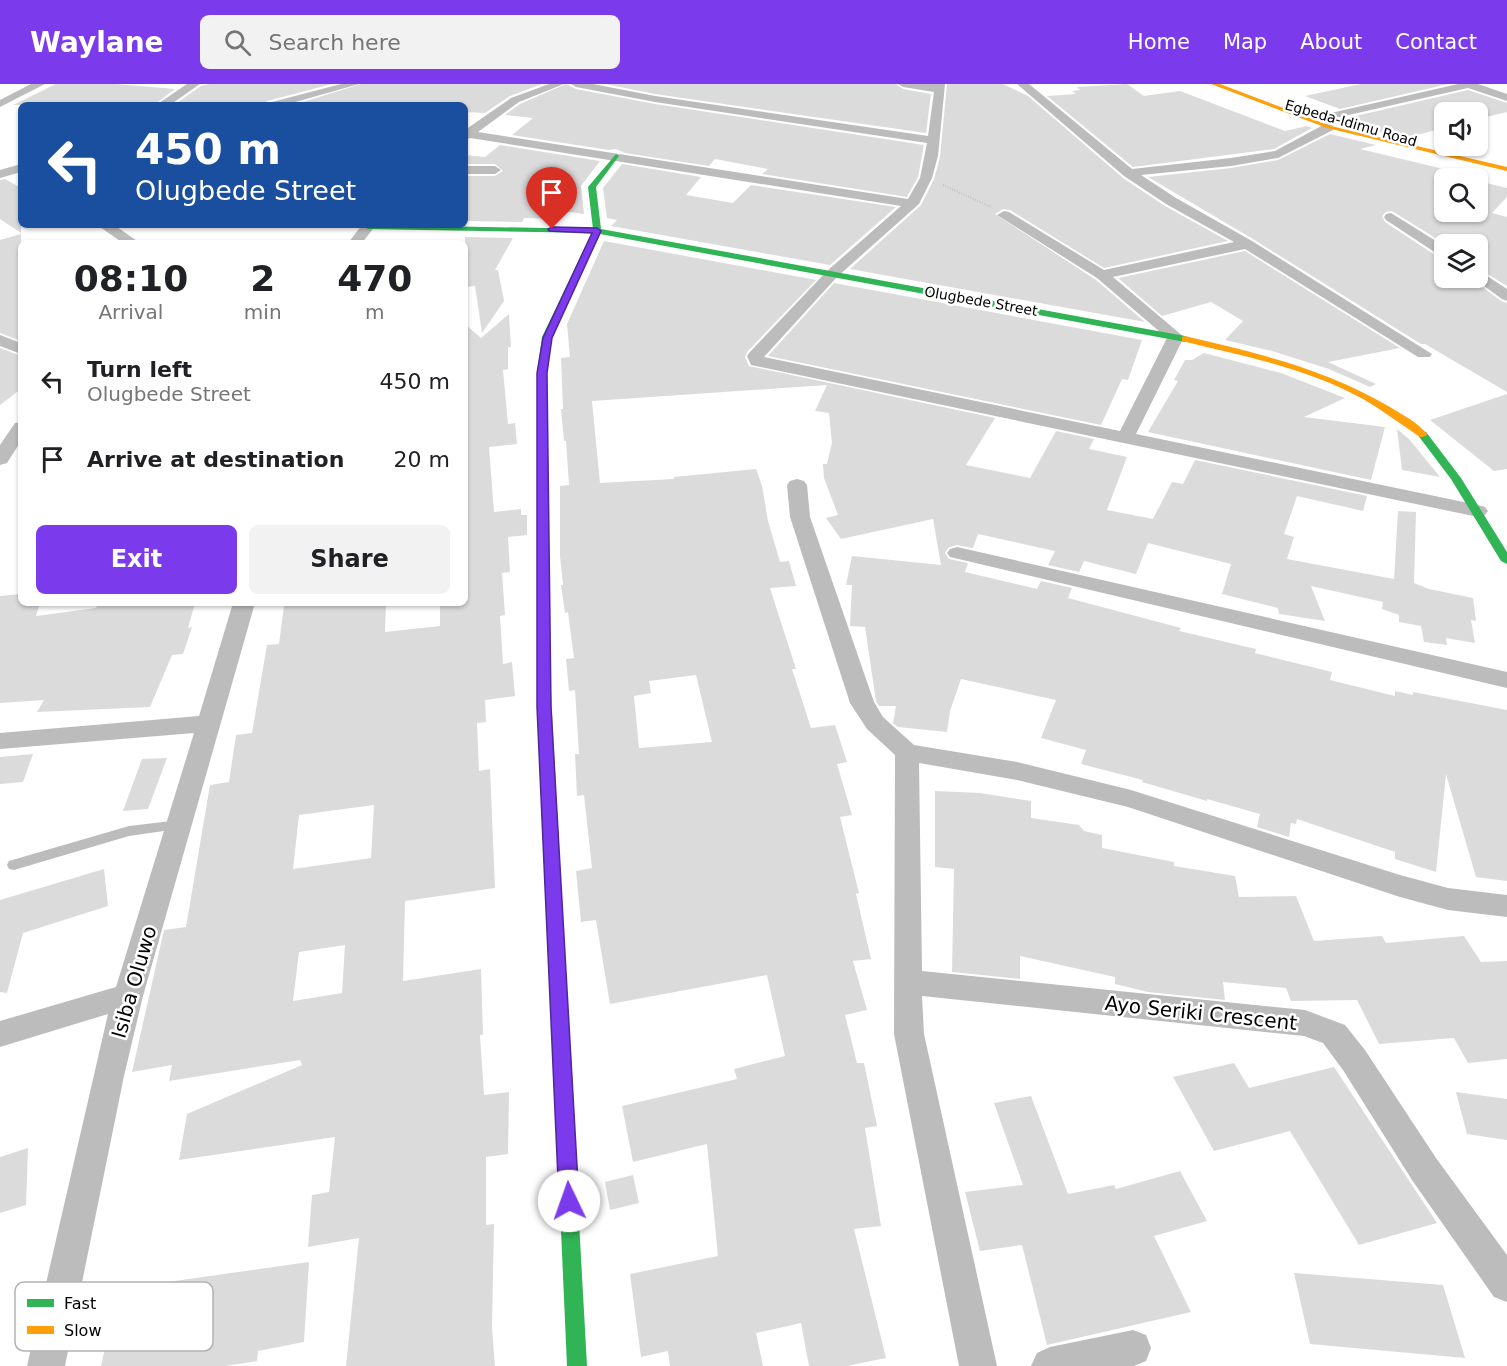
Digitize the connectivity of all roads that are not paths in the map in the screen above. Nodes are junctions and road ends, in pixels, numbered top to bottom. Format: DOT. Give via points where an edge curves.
graph roads {
  1 [pos="39,84"];
  2 [pos="195,84"];
  3 [pos="354,84"];
  4 [pos="559,84"];
  5 [pos="576,84"];
  6 [pos="903,84"];
  7 [pos="1022,84"];
  8 [pos="1214,84"];
  9 [pos="1233,84"];
  10 [pos="1471,85"];
  11 [pos="939,87"];
  12 [pos="1507,98"];
  13 [pos="167,102"];
  14 [pos="284,102"];
  15 [pos="0,105"];
  16 [pos="1325,122"];
  17 [pos="468,134"];
  18 [pos="468,135"];
  19 [pos="934,140"];
  20 [pos="615,156"];
  21 [pos="1503,165"];
  22 [pos="18,170"];
  23 [pos="468,170"];
  24 [pos="495,170"];
  25 [pos="1130,173"];
  26 [pos="0,174"];
  27 [pos="912,204"];
  28 [pos="1004,215"];
  29 [pos="1392,217"];
  30 [pos="109,228"];
  31 [pos="366,228"];
  32 [pos="460,228"];
  33 [pos="597,231"];
  34 [pos="128,240"];
  35 [pos="357,240"];
  36 [pos="1247,244"];
  37 [pos="1434,245"];
  38 [pos="832,274"];
  39 [pos="1102,275"];
  40 [pos="1488,282"];
  41 [pos="1507,296"];
  42 [pos="1176,337"];
  43 [pos="0,340"];
  44 [pos="18,348"];
  45 [pos="1424,354"];
  46 [pos="18,431"];
  47 [pos="1125,438"];
  48 [pos="1,454"];
  49 [pos="797,485"];
  50 [pos="1478,512"];
  51 [pos="957,553"];
  52 [pos="1507,561"];
  53 [pos="243,606"];
  54 [pos="1507,680"];
  55 [pos="210,723"];
  56 [pos="0,741"];
  57 [pos="907,752"];
  58 [pos="180,825"];
  59 [pos="14,865"];
  60 [pos="1507,906"];
  61 [pos="907,982"];
  62 [pos="129,996"];
  63 [pos="0,1034"];
  64 [pos="64,1282"];
  65 [pos="1507,1284"];
  66 [pos="1133,1348"];
  67 [pos="49,1351"];
  68 [pos="46,1366"];
  69 [pos="577,1366"];
  70 [pos="978,1366"];
  71 [pos="1050,1366"];
  1 -- 15 [label="street"];
  2 -- 13 [label="street"];
  3 -- 14 [label="street"];
  4 -- 17 [label="street" via="515,100"];
  5 -- 19 [label="street"];
  6 -- 11 [label="street"];
  7 -- 25 [label="street"];
  8 -- 16 [label="street, Egbeda-Idimu Road"];
  9 -- 16 [label="street, Egbeda-Idimu Road"];
  10 -- 12 [label="street"];
  10 -- 16 [label="street"];
  11 -- 19 [label="street"];
  16 -- 21 [label="street, Egbeda-Idimu Road"];
  16 -- 25 [label="street" via="1278,154"];
  18 -- 20 [label="street"];
  19 -- 27 [label="street" via="926,178"];
  20 -- 27 [label="street"];
  20 -- 33 [label="street" via="592,187"];
  22 -- 26 [label="street"];
  23 -- 24 [label="street"];
  25 -- 36 [label="street"];
  27 -- 38 [label="street"];
  28 -- 39 [label="street"];
  29 -- 37 [label="street"];
  30 -- 34 [label="street"];
  31 -- 35 [label="street"];
  32 -- 33 [label="street, Olugbede Street"];
  33 -- 38 [label="street, Olugbede Street"];
  33 -- 69 [label="street" via="548,338 542,373 544,707"];
  36 -- 39 [label="street"];
  36 -- 45 [label="street"];
  38 -- 42 [label="street, Olugbede Street"];
  38 -- 47 [label="street" via="755,356 757,361"];
  39 -- 42 [label="street"];
  40 -- 41 [label="street"];
  42 -- 47 [label="street"];
  42 -- 50 [label="street, Olugbede Street" via="1266,358 1375,399 1419,430 1454,473"];
  43 -- 44 [label="street"];
  46 -- 48 [label="street"];
  47 -- 50 [label="street"];
  49 -- 57 [label="street" via="800,517 862,703 875,723"];
  50 -- 52 [label="street, Olugbede Street"];
  51 -- 54 [label="street"];
  53 -- 55 [label="street, Isiba Oluwo"];
  55 -- 56 [label="street"];
  55 -- 58 [label="street, Isiba Oluwo"];
  57 -- 60 [label="street" via="1017,771 1131,799 1400,886 1448,899"];
  57 -- 61 [label="street"];
  58 -- 59 [label="lane" via="129,831"];
  58 -- 62 [label="street, Isiba Oluwo"];
  61 -- 65 [label="street, Ayo Seriki Crescent" via="1305,1023 1334,1034"];
  61 -- 70 [label="street" via="909,1034"];
  62 -- 63 [label="street"];
  62 -- 64 [label="street, Isiba Oluwo"];
  66 -- 71 [label="street"];
  67 -- 68 [label="street, Isiba Oluwo"];
}
